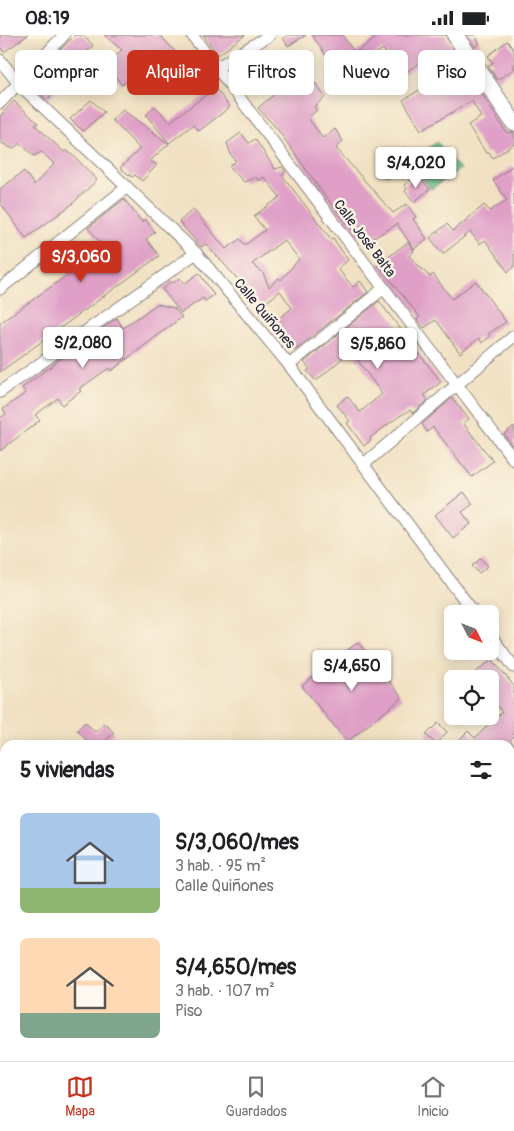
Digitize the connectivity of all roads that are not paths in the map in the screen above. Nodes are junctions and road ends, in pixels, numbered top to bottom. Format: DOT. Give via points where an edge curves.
graph roads {
  1 [pos="64,35"];
  2 [pos="192,35"];
  3 [pos="270,35"];
  4 [pos="455,35"];
  5 [pos="50,50"];
  6 [pos="203,50"];
  7 [pos="0,59"];
  8 [pos="219,66"];
  9 [pos="219,72"];
  10 [pos="15,79"];
  11 [pos="15,88"];
  12 [pos="30,95"];
  13 [pos="0,103"];
  14 [pos="514,123"];
  15 [pos="126,187"];
  16 [pos="196,253"];
  17 [pos="384,288"];
  18 [pos="0,289"];
  19 [pos="514,336"];
  20 [pos="289,365"];
  21 [pos="457,383"];
  22 [pos="0,393"];
  23 [pos="514,460"];
  24 [pos="364,464"];
  25 [pos="468,605"];
  26 [pos="499,647"];
  27 [pos="514,667"];
  1 -- 5 [label="street"];
  2 -- 6 [label="street, Calle José Balta"];
  3 -- 8 [label="street"];
  4 -- 14 [label="main road"];
  7 -- 10 [label="street, Calle Quiñones"];
  9 -- 17 [label="street, Calle José Balta"];
  11 -- 13 [label="street"];
  12 -- 15 [label="street, Calle Quiñones"];
  15 -- 16 [label="street, Calle Quiñones"];
  15 -- 18 [label="street"];
  16 -- 20 [label="street, Calle Quiñones"];
  16 -- 22 [label="street"];
  17 -- 20 [label="street"];
  17 -- 21 [label="street, Calle José Balta"];
  19 -- 21 [label="street"];
  20 -- 24 [label="street, Calle Quiñones"];
  21 -- 23 [label="street, Calle José Balta"];
  21 -- 24 [label="street"];
  24 -- 25 [label="street, Calle Quiñones"];
  26 -- 27 [label="street"];
}
